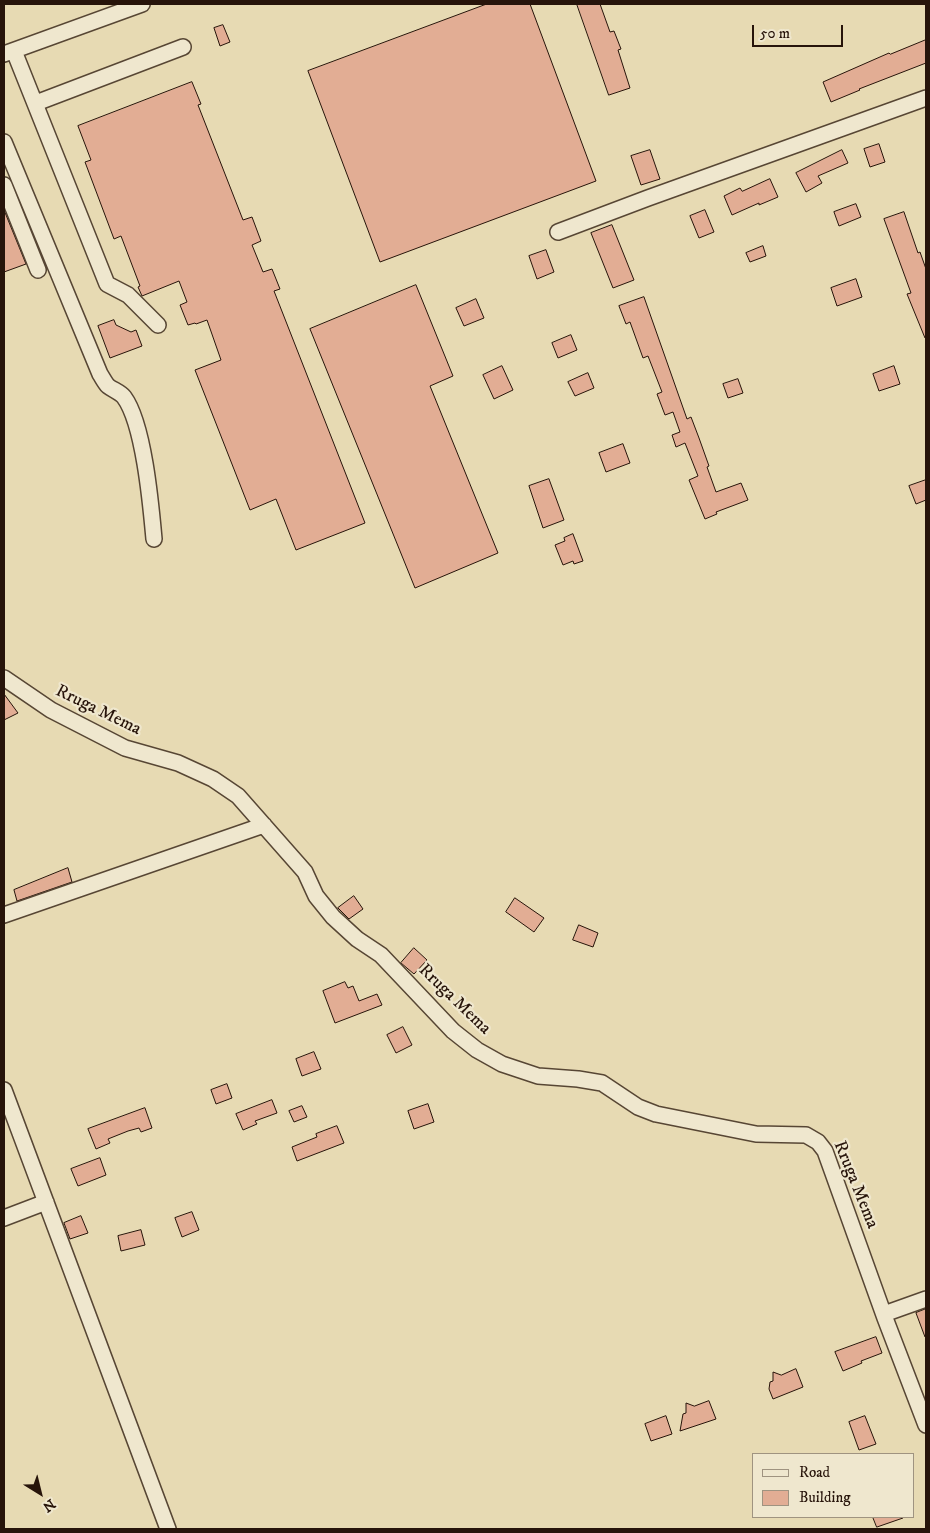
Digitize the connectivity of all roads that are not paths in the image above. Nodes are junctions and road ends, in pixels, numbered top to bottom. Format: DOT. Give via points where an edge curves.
graph roads {
  1 [pos="142,4"];
  2 [pos="183,47"];
  3 [pos="9,53"];
  4 [pos="926,98"];
  5 [pos="36,103"];
  6 [pos="4,142"];
  7 [pos="4,185"];
  8 [pos="558,232"];
  9 [pos="38,270"];
  10 [pos="158,325"];
  11 [pos="154,539"];
  12 [pos="4,678"];
  13 [pos="264,825"];
  14 [pos="4,915"];
  15 [pos="4,1090"];
  16 [pos="46,1202"];
  17 [pos="4,1218"];
  18 [pos="926,1299"];
  19 [pos="884,1314"];
  20 [pos="926,1425"];
  21 [pos="168,1529"];
  1 -- 3 [label="street"];
  2 -- 5 [label="street"];
  3 -- 5 [label="street"];
  4 -- 8 [label="street"];
  5 -- 10 [label="street" via="107,284 128,295"];
  6 -- 11 [label="street" via="100,374 108,386 124,397 130,409 146,474"];
  7 -- 9 [label="street"];
  12 -- 13 [label="street, Rruga Mema" via="51,710 125,748 178,763 213,779 238,796"];
  13 -- 14 [label="street"];
  13 -- 19 [label="street, Rruga Mema" via="304,872 316,896 333,917 381,955 453,1031 477,1050 502,1064 538,1076 602,1083 638,1107 656,1114 756,1134 806,1135 818,1142 825,1151"];
  15 -- 16 [label="street"];
  16 -- 17 [label="street"];
  16 -- 21 [label="street"];
  18 -- 19 [label="street"];
  19 -- 20 [label="street, Rruga Mema"];
}
